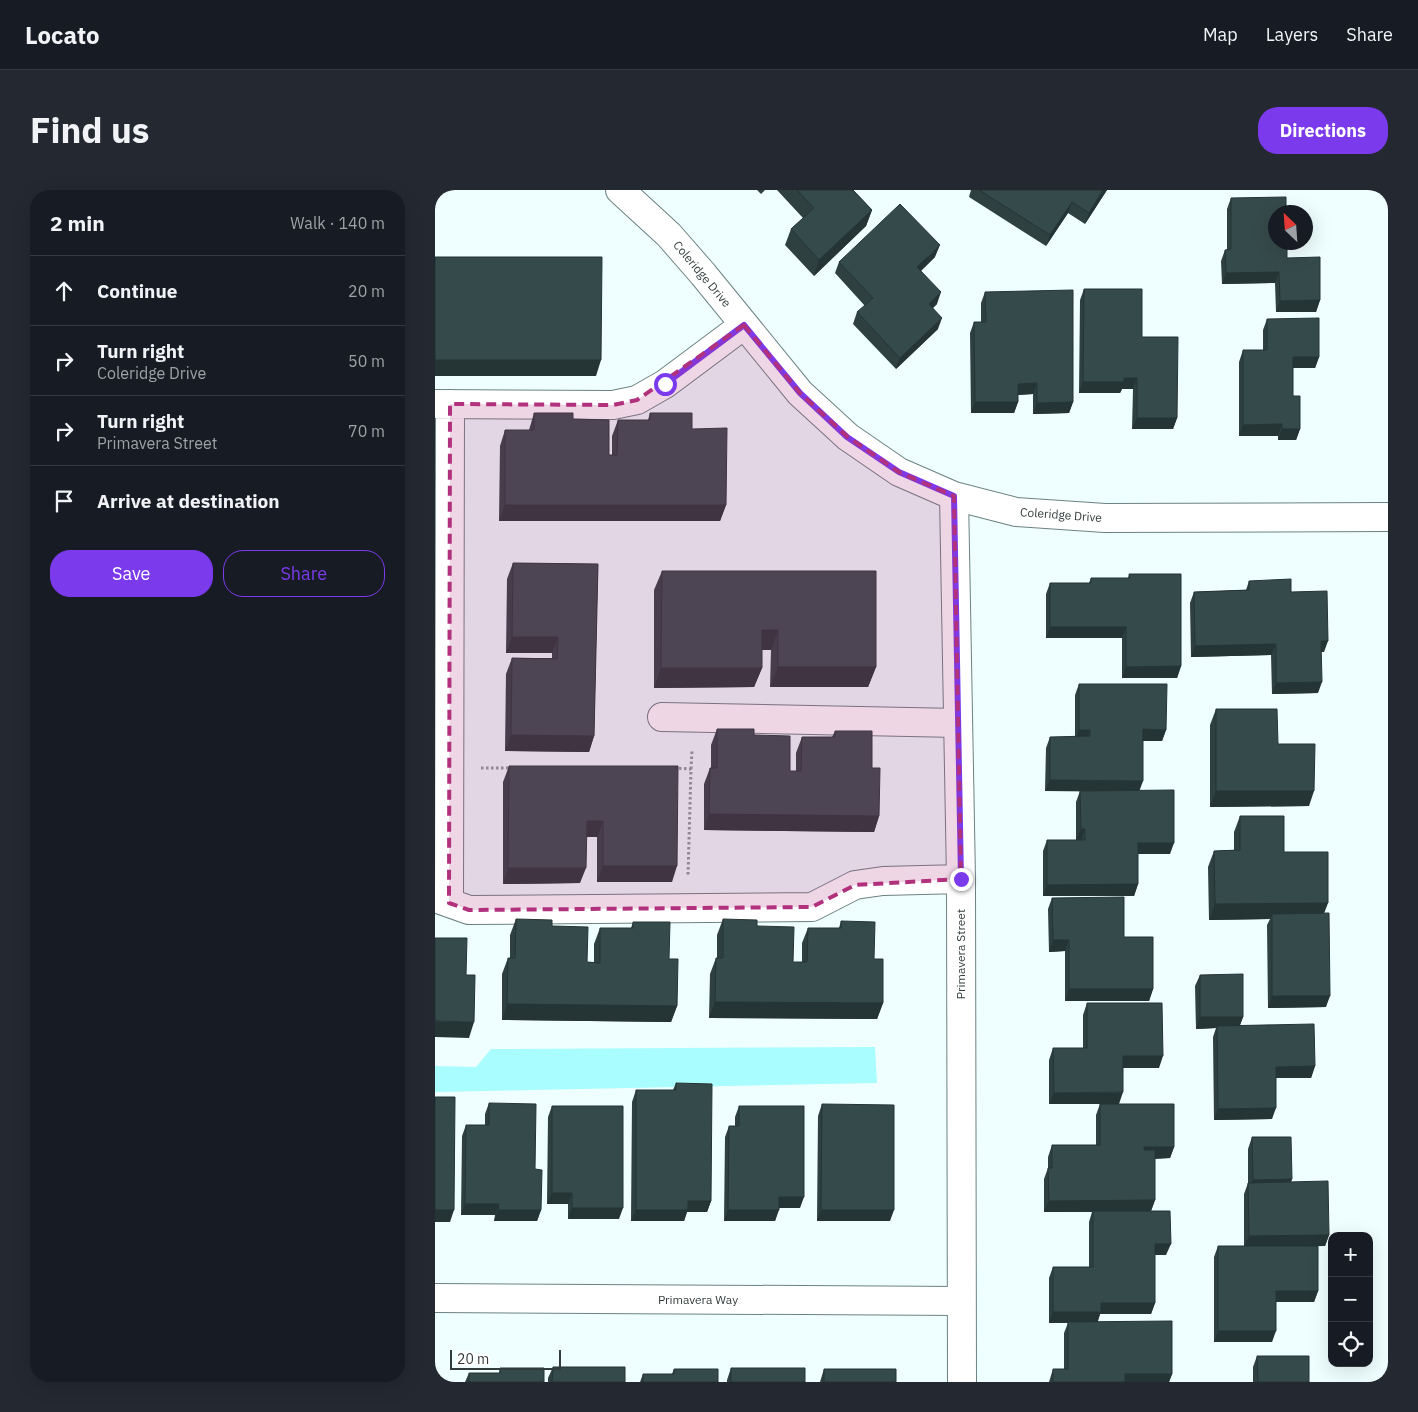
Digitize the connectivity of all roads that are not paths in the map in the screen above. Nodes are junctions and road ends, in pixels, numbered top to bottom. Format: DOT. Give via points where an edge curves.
graph roads {
  1 [pos="620,190"];
  2 [pos="744,325"];
  3 [pos="443,404"];
  4 [pos="954,496"];
  5 [pos="1388,517"];
  6 [pos="662,717"];
  7 [pos="958,722"];
  8 [pos="961,879"];
  9 [pos="442,901"];
  10 [pos="435,1298"];
  11 [pos="961,1301"];
  12 [pos="962,1382"];
  1 -- 2 [label="street, Coleridge Drive" via="669,234"];
  2 -- 3 [label="street" via="665,384 637,400 613,405"];
  2 -- 4 [label="street, Coleridge Drive" via="800,393 847,437 899,472"];
  3 -- 9 [label="street"];
  4 -- 5 [label="street, Coleridge Drive" via="1016,512 1105,518"];
  4 -- 7 [label="street, Primavera Street"];
  6 -- 7 [label="street"];
  7 -- 8 [label="street, Primavera Street"];
  8 -- 9 [label="street" via="883,881 855,886 812,907 469,910"];
  8 -- 11 [label="street, Primavera Street"];
  10 -- 11 [label="street, Primavera Way"];
  11 -- 12 [label="street, Primavera Street"];
}
